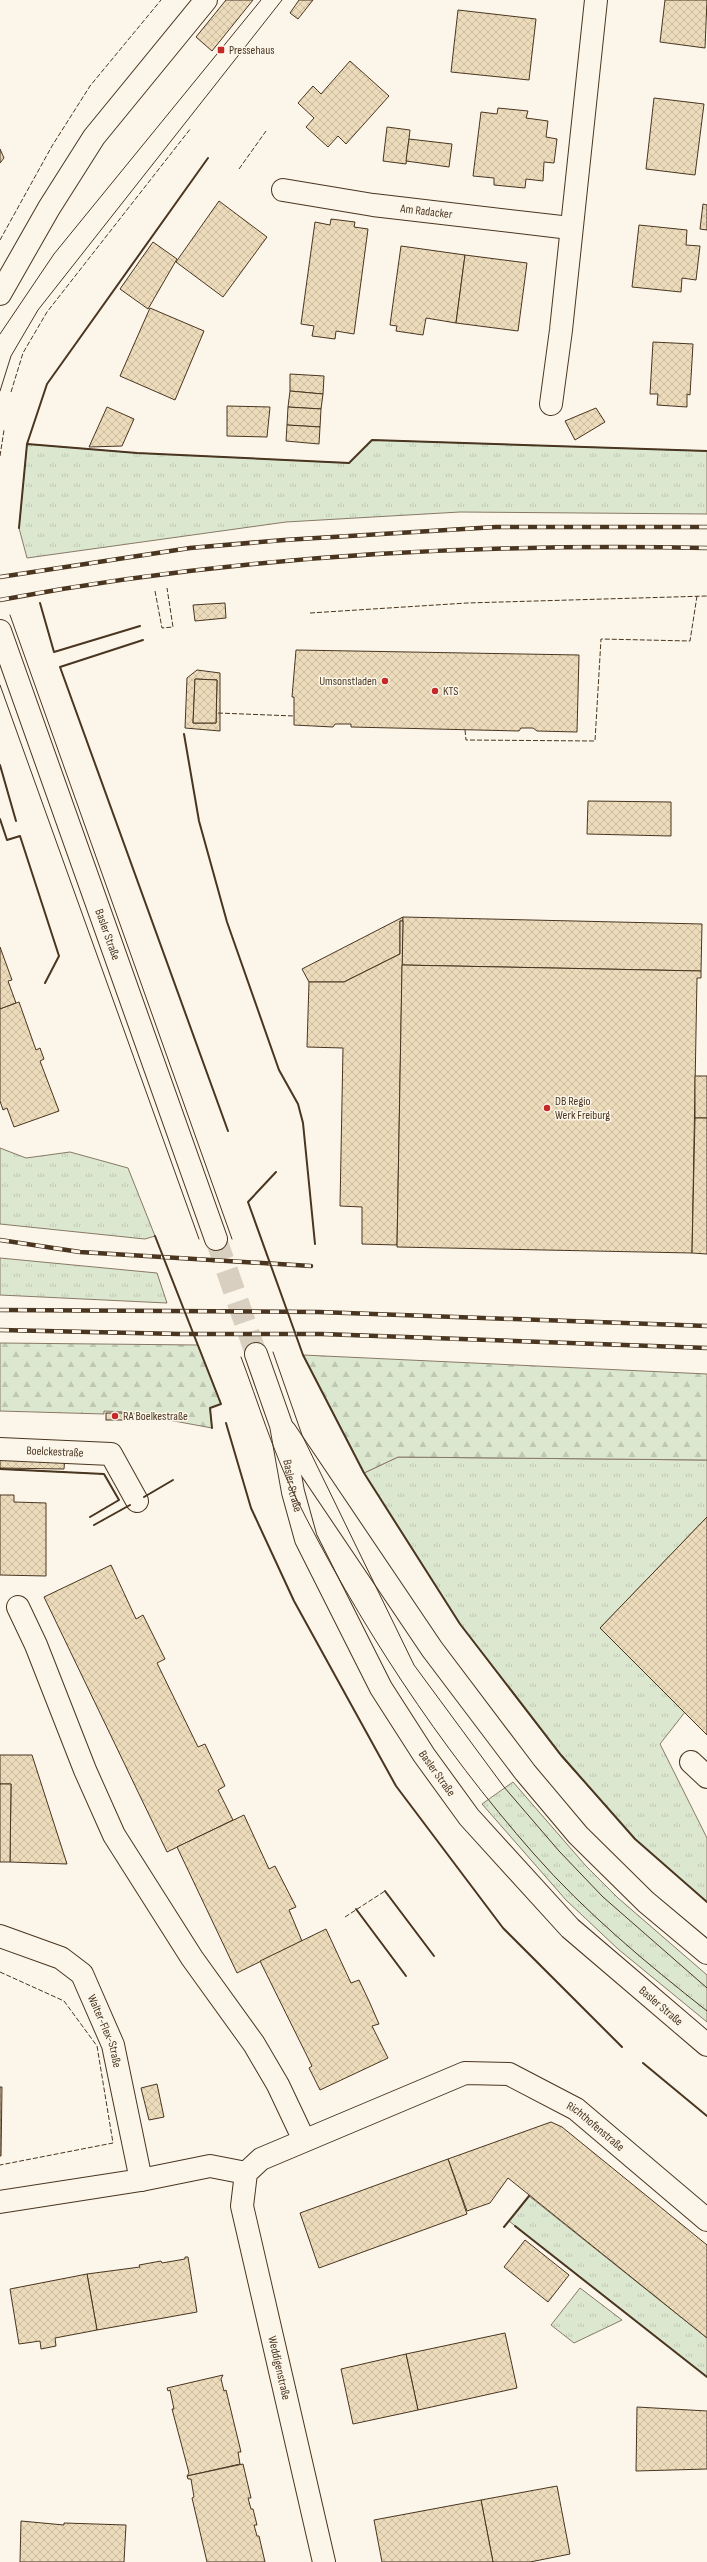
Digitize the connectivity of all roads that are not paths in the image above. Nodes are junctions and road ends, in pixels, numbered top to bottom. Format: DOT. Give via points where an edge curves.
graph roads {
  1 [pos="206,0"];
  2 [pos="596,0"];
  3 [pos="283,190"];
  4 [pos="570,228"];
  5 [pos="0,294"];
  6 [pos="551,404"];
  7 [pos="0,631"];
  8 [pos="216,1239"];
  9 [pos="256,1354"];
  10 [pos="281,1426"];
  11 [pos="0,1449"];
  12 [pos="137,1500"];
  13 [pos="18,1607"];
  14 [pos="691,1762"];
  15 [pos="707,1778"];
  16 [pos="0,1936"];
  17 [pos="707,1953"];
  18 [pos="707,2045"];
  19 [pos="304,2140"];
  20 [pos="246,2174"];
  21 [pos="141,2180"];
  22 [pos="0,2202"];
  23 [pos="707,2220"];
  24 [pos="324,2562"];
  1 -- 5 [label="main road" via="94,137 49,208"];
  2 -- 4 [label="main road"];
  3 -- 4 [label="main road, Am Radacker" via="373,205"];
  4 -- 6 [label="main road"];
  7 -- 8 [label="main road, Basler Straße"];
  9 -- 10 [label="main road, Basler Straße"];
  10 -- 17 [label="main road, Basler Straße" via="432,1649 525,1772 578,1835 646,1902"];
  10 -- 18 [label="main road, Basler Straße" via="293,1492 306,1539 381,1688 424,1755 469,1817 570,1928"];
  11 -- 12 [label="main road, Boelckestraße" via="111,1454"];
  13 -- 19 [label="main road" via="114,1835 192,1958 254,2044 278,2085"];
  14 -- 15 [label="main road"];
  16 -- 21 [label="main road, Walter-Flex-Straße" via="61,1958 82,1974 112,2045"];
  19 -- 20 [label="main road" via="261,2159"];
  19 -- 23 [label="main road, Richthofenstraße" via="465,2073 509,2074 576,2109"];
  20 -- 21 [label="main road" via="210,2166"];
  20 -- 24 [label="main road, Weddigenstraße" via="242,2206"];
  21 -- 22 [label="main road"];
}
